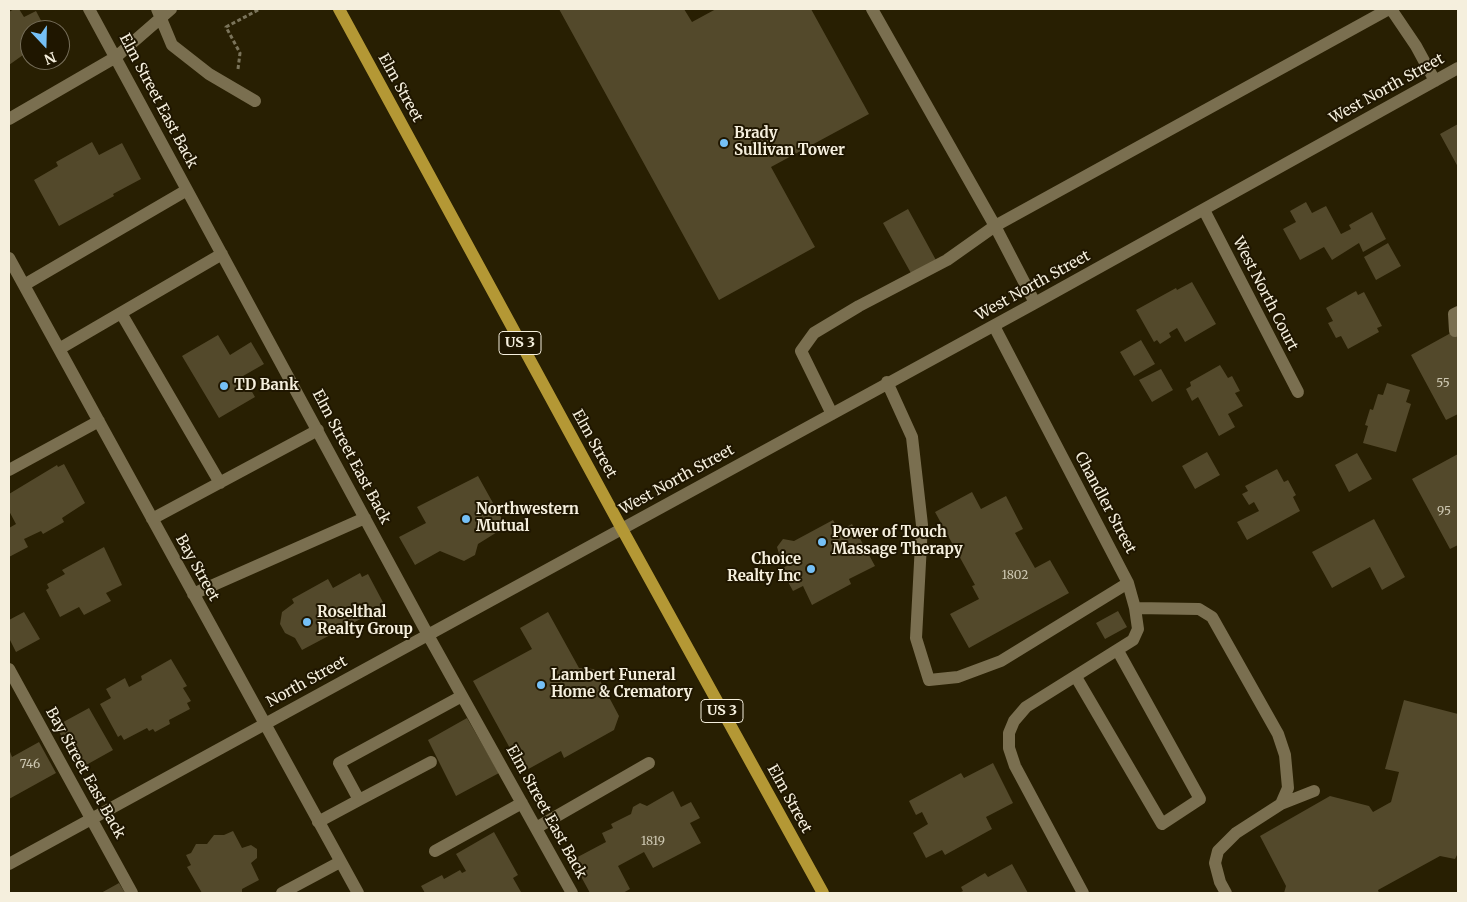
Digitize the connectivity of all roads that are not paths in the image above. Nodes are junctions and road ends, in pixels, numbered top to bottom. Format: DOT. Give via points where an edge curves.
graph roads {
  1 [pos="89,9"];
  2 [pos="339,9"];
  3 [pos="872,9"];
  4 [pos="1390,9"];
  5 [pos="164,12"];
  6 [pos="116,58"];
  7 [pos="1458,68"];
  8 [pos="1435,81"];
  9 [pos="255,101"];
  10 [pos="9,119"];
  11 [pos="187,190"];
  12 [pos="1204,210"];
  13 [pos="995,226"];
  14 [pos="222,254"];
  15 [pos="9,258"];
  16 [pos="24,285"];
  17 [pos="1035,303"];
  18 [pos="1458,312"];
  19 [pos="121,313"];
  20 [pos="994,326"];
  21 [pos="1455,331"];
  22 [pos="59,349"];
  23 [pos="887,382"];
  24 [pos="1298,392"];
  25 [pos="832,414"];
  26 [pos="99,421"];
  27 [pos="318,430"];
  28 [pos="9,470"];
  29 [pos="220,483"];
  30 [pos="366,518"];
  31 [pos="152,519"];
  32 [pos="622,529"];
  33 [pos="1128,583"];
  34 [pos="193,594"];
  35 [pos="1136,608"];
  36 [pos="428,635"];
  37 [pos="1118,651"];
  38 [pos="9,669"];
  39 [pos="1076,677"];
  40 [pos="462,696"];
  41 [pos="265,724"];
  42 [pos="431,762"];
  43 [pos="648,763"];
  44 [pos="1314,791"];
  45 [pos="359,800"];
  46 [pos="522,803"];
  47 [pos="1281,804"];
  48 [pos="91,819"];
  49 [pos="318,822"];
  50 [pos="536,828"];
  51 [pos="435,852"];
  52 [pos="340,862"];
  53 [pos="9,864"];
  54 [pos="132,893"];
  55 [pos="282,893"];
  56 [pos="358,893"];
  57 [pos="572,893"];
  58 [pos="823,893"];
  59 [pos="1083,893"];
  60 [pos="1226,893"];
  1 -- 6 [label="street, Elm Street East Back"];
  2 -- 32 [label="main road, Elm Street / US 3"];
  3 -- 13 [label="street"];
  4 -- 8 [label="street"];
  4 -- 13 [label="street"];
  5 -- 6 [label="street"];
  5 -- 9 [label="street" via="172,45 210,74"];
  6 -- 10 [label="street"];
  6 -- 11 [label="street, Elm Street East Back"];
  7 -- 8 [label="street, West North Street"];
  8 -- 12 [label="street, West North Street"];
  11 -- 14 [label="street, Elm Street East Back"];
  11 -- 16 [label="street"];
  12 -- 17 [label="street, West North Street"];
  12 -- 24 [label="street, West North Court"];
  13 -- 17 [label="street"];
  13 -- 25 [label="street" via="947,260 814,333 801,351"];
  14 -- 19 [label="street"];
  14 -- 27 [label="street, Elm Street East Back"];
  15 -- 16 [label="street, Bay Street"];
  16 -- 22 [label="street, Bay Street"];
  17 -- 20 [label="street, West North Street"];
  18 -- 21 [label="street" via="1454,314"];
  19 -- 22 [label="street"];
  19 -- 29 [label="street"];
  20 -- 23 [label="street, West North Street"];
  20 -- 33 [label="street, Chandler Street"];
  22 -- 26 [label="street, Bay Street"];
  23 -- 25 [label="street, West North Street"];
  23 -- 33 [label="street" via="912,436 922,525 916,638 930,680 958,677 1001,661"];
  25 -- 32 [label="street, West North Street"];
  26 -- 28 [label="street"];
  26 -- 31 [label="street, Bay Street"];
  27 -- 29 [label="street"];
  27 -- 30 [label="street, Elm Street East Back"];
  29 -- 31 [label="street"];
  30 -- 34 [label="street"];
  30 -- 36 [label="street, Elm Street East Back"];
  31 -- 34 [label="street, Bay Street"];
  32 -- 36 [label="street, North Street"];
  32 -- 58 [label="main road, Elm Street / US 3"];
  33 -- 35 [label="street, Chandler Street"];
  34 -- 41 [label="street, Bay Street"];
  35 -- 37 [label="street, Chandler Street" via="1138,629 1132,640"];
  35 -- 47 [label="street" via="1198,609 1212,618 1278,734 1285,755 1288,788"];
  36 -- 40 [label="street, Elm Street East Back"];
  36 -- 41 [label="street, North Street"];
  37 -- 39 [label="street, Chandler Street"];
  37 -- 39 [label="street" via="1200,799 1162,824"];
  38 -- 48 [label="street, Bay Street East Back"];
  39 -- 59 [label="street, Chandler Street" via="1026,707 1009,733 1009,748 1015,766"];
  40 -- 45 [label="street" via="339,763"];
  40 -- 46 [label="street, Elm Street East Back"];
  41 -- 48 [label="street, North Street"];
  41 -- 49 [label="street, Bay Street"];
  42 -- 45 [label="street"];
  43 -- 50 [label="street"];
  44 -- 47 [label="street"];
  45 -- 49 [label="street"];
  46 -- 50 [label="street, Elm Street East Back"];
  46 -- 51 [label="street"];
  47 -- 60 [label="street" via="1236,833 1218,851 1215,863"];
  48 -- 53 [label="street, North Street"];
  48 -- 54 [label="street, Bay Street East Back"];
  49 -- 52 [label="street, Bay Street"];
  50 -- 57 [label="street, Elm Street East Back"];
  52 -- 55 [label="street"];
  52 -- 56 [label="street, Bay Street"];
}
